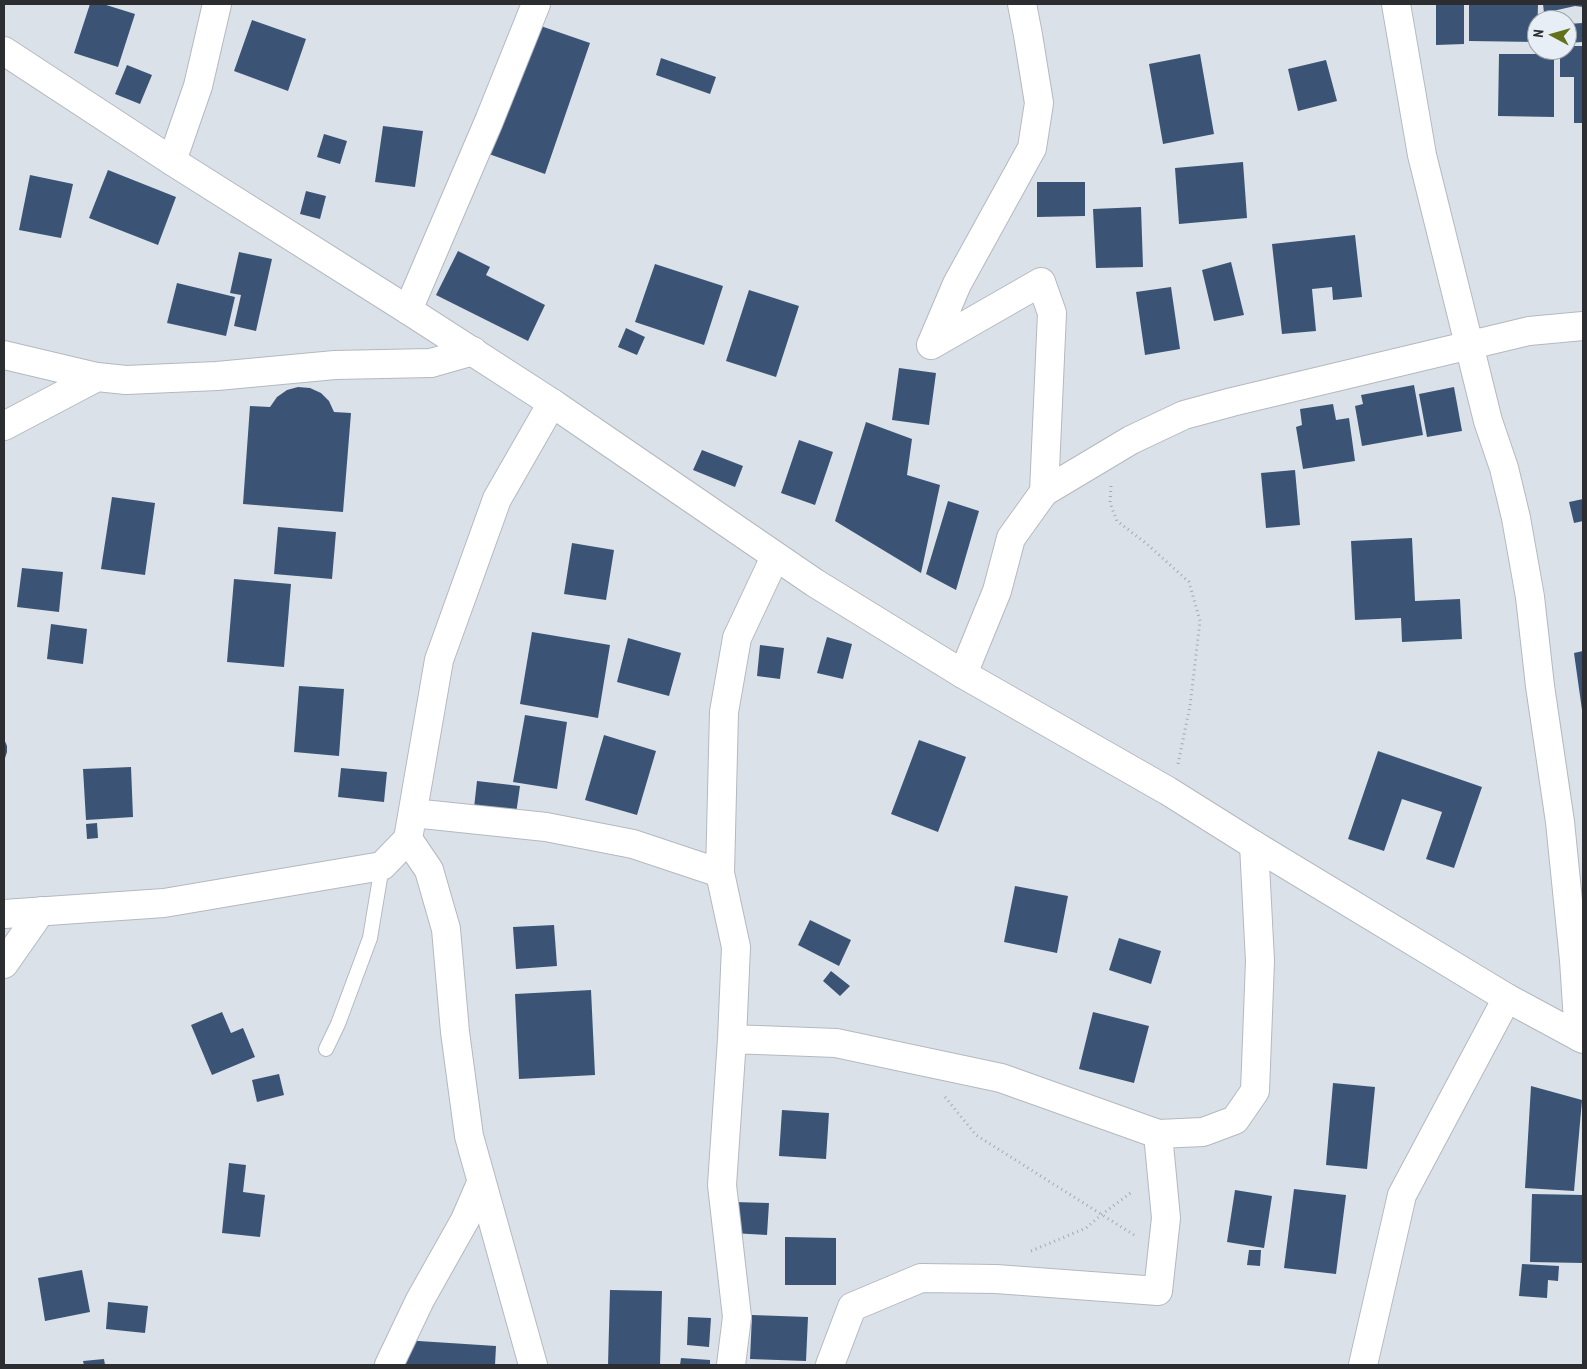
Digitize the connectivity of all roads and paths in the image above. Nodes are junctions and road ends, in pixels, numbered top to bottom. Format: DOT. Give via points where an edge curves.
graph roads {
  1 [pos="217,4"];
  2 [pos="536,4"];
  3 [pos="1022,4"];
  4 [pos="1396,4"];
  5 [pos="4,51"];
  6 [pos="172,161"];
  7 [pos="408,310"];
  8 [pos="1583,326"];
  9 [pos="1469,346"];
  10 [pos="473,351"];
  11 [pos="4,355"];
  12 [pos="97,377"];
  13 [pos="552,403"];
  14 [pos="4,426"];
  15 [pos="1112,484"];
  16 [pos="1044,492"];
  17 [pos="776,557"];
  18 [pos="963,674"];
  19 [pos="1168,791"];
  20 [pos="410,826"];
  21 [pos="1254,845"];
  22 [pos="382,866"];
  23 [pos="720,873"];
  24 [pos="40,911"];
  25 [pos="4,914"];
  26 [pos="4,964"];
  27 [pos="1507,998"];
  28 [pos="1581,1038"];
  29 [pos="732,1039"];
  30 [pos="326,1049"];
  31 [pos="915,1060"];
  32 [pos="1158,1134"];
  33 [pos="1162,1170"];
  34 [pos="481,1184"];
  35 [pos="1100,1214"];
  36 [pos="1162,1254"];
  37 [pos="996,1279"];
  38 [pos="389,1365"];
  39 [pos="533,1365"];
  40 [pos="731,1365"];
  41 [pos="830,1365"];
  42 [pos="1363,1365"];
  1 -- 6 [label="street" via="198,86"];
  2 -- 7 [label="street"];
  3 -- 16 [label="street" via="1039,103 1032,148 957,284 931,345 1041,282 1052,313"];
  4 -- 9 [label="street" via="1422,155"];
  5 -- 6 [label="street"];
  6 -- 7 [label="street"];
  7 -- 10 [label="street"];
  8 -- 9 [label="street" via="1529,330"];
  9 -- 16 [label="street" via="1184,415 1131,440"];
  9 -- 28 [label="street" via="1488,421 1512,495 1530,597 1560,822"];
  10 -- 12 [label="street" via="431,363 335,364 218,376 126,380"];
  10 -- 13 [label="street"];
  11 -- 12 [label="street"];
  12 -- 14 [label="street"];
  13 -- 17 [label="street"];
  13 -- 20 [label="street" via="497,499 439,660"];
  15 -- 19 [label="path" via="1110,503 1117,521 1189,582 1200,621 1190,706 1178,765"];
  16 -- 18 [label="street" via="1011,538 997,591"];
  17 -- 18 [label="street"];
  17 -- 23 [label="street" via="737,638 732,666 724,712"];
  18 -- 19 [label="street"];
  19 -- 21 [label="street"];
  20 -- 22 [label="street"];
  20 -- 23 [label="street" via="546,827 633,844"];
  20 -- 34 [label="street" via="429,870 446,929 454,1032 469,1136"];
  21 -- 27 [label="street"];
  21 -- 32 [label="street" via="1260,961 1255,1091 1235,1120 1203,1132"];
  22 -- 24 [label="street" via="164,902"];
  22 -- 30 [label="lane" via="370,938"];
  23 -- 29 [label="street" via="736,947"];
  24 -- 25 [label="street"];
  24 -- 26 [label="street"];
  27 -- 28 [label="street"];
  27 -- 42 [label="street" via="1402,1195"];
  29 -- 31 [label="street" via="836,1043"];
  29 -- 40 [label="street" via="722,1185 737,1317"];
  31 -- 32 [label="street" via="1001,1078"];
  31 -- 35 [label="path" via="976,1135"];
  32 -- 33 [label="street"];
  33 -- 35 [label="path"];
  33 -- 36 [label="street" via="1166,1218"];
  34 -- 38 [label="street"];
  34 -- 39 [label="street"];
  35 -- 36 [label="path"];
  35 -- 37 [label="path" via="1086,1228 1027,1253"];
  36 -- 37 [label="street" via="1158,1291"];
  37 -- 41 [label="street" via="921,1278 852,1307"];
}
